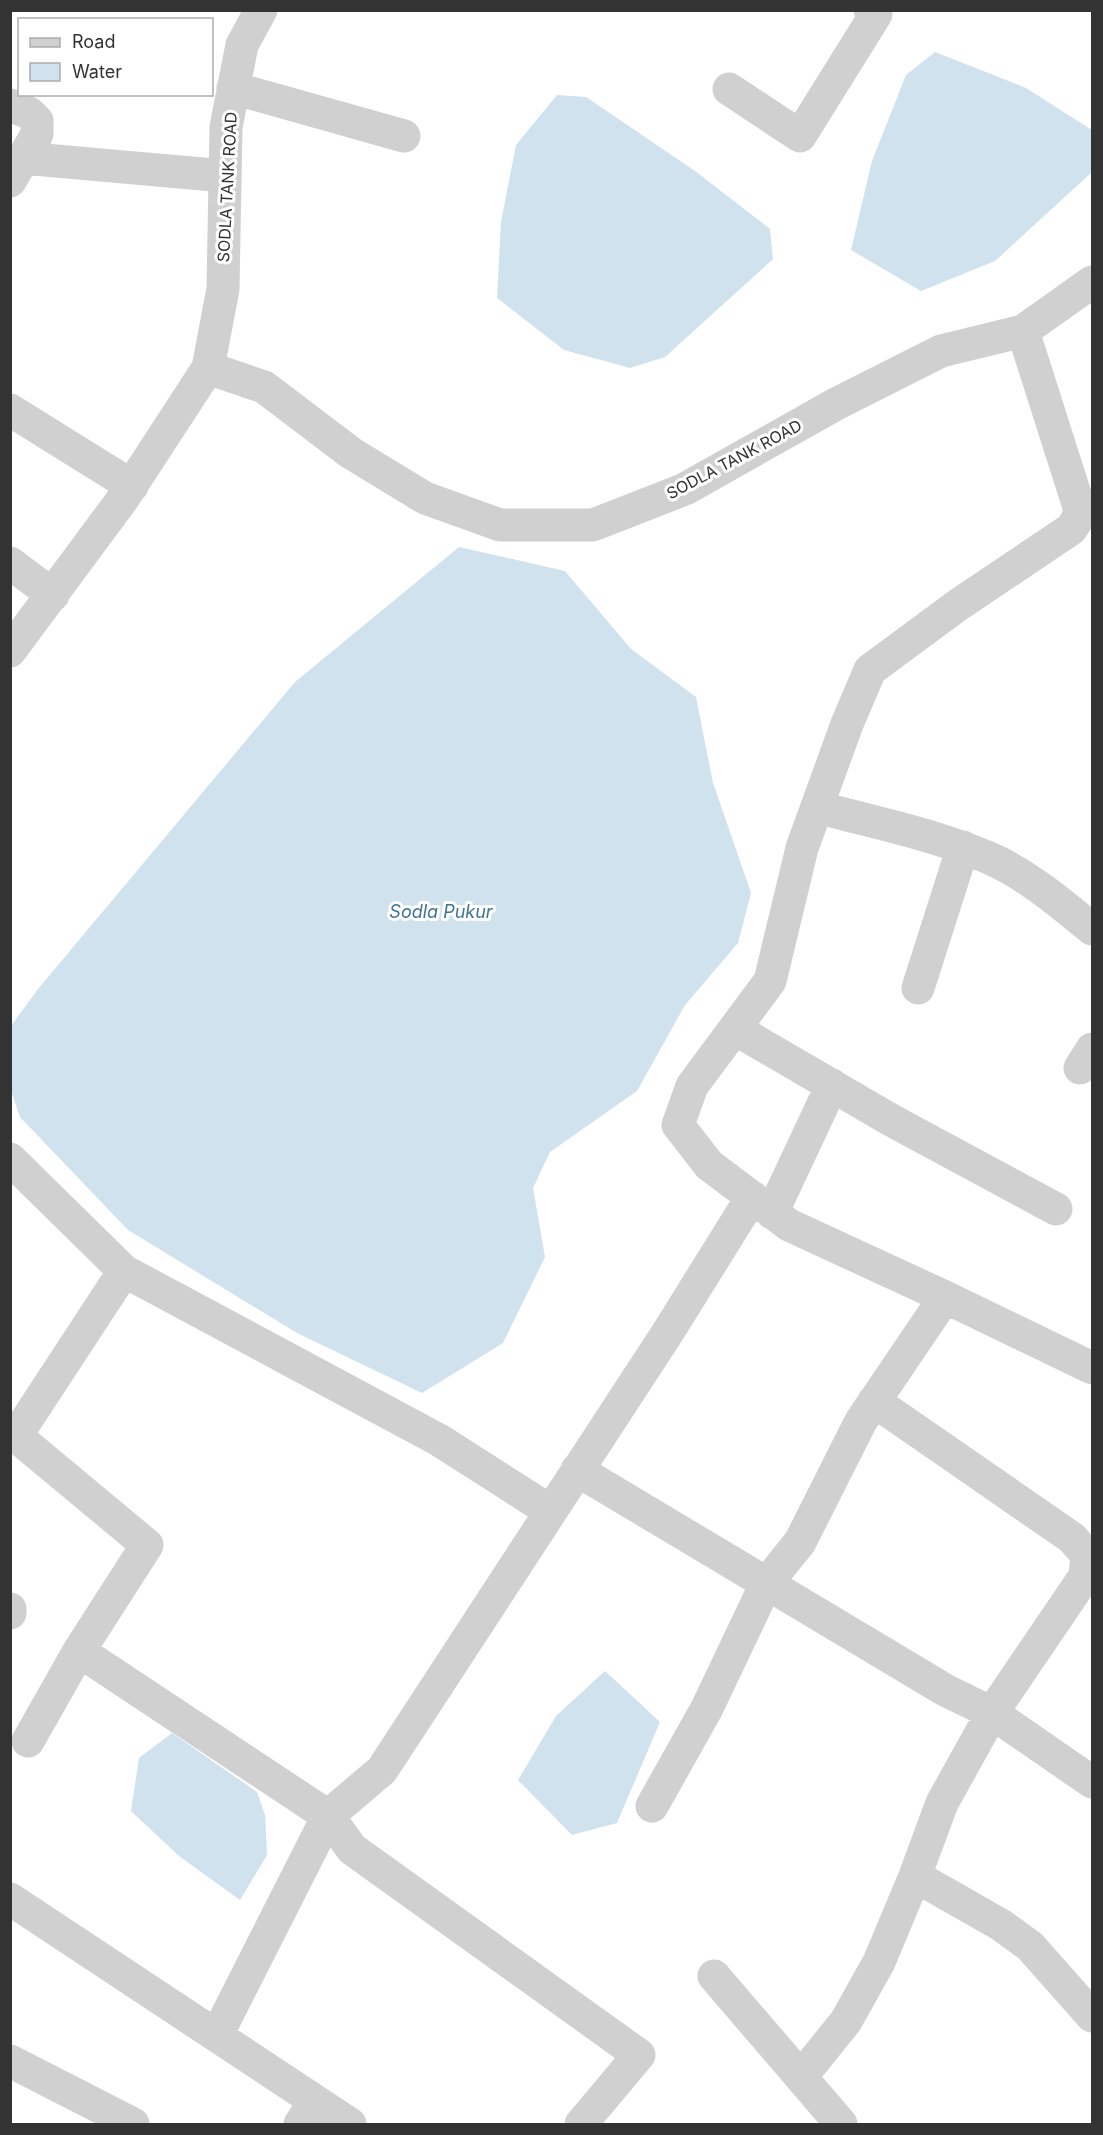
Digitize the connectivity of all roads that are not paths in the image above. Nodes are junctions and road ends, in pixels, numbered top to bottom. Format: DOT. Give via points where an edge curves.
graph roads {
  1 [pos="261,10"];
  2 [pos="870,10"];
  3 [pos="233,88"];
  4 [pos="729,89"];
  5 [pos="10,105"];
  6 [pos="404,136"];
  7 [pos="16,170"];
  8 [pos="225,176"];
  9 [pos="1092,282"];
  10 [pos="1023,331"];
  11 [pos="208,368"];
  12 [pos="10,410"];
  13 [pos="132,486"];
  14 [pos="10,562"];
  15 [pos="53,594"];
  16 [pos="10,651"];
  17 [pos="817,807"];
  18 [pos="963,847"];
  19 [pos="1092,929"];
  20 [pos="918,988"];
  21 [pos="735,1029"];
  22 [pos="832,1085"];
  23 [pos="10,1159"];
  24 [pos="762,1205"];
  25 [pos="1056,1209"];
  26 [pos="124,1271"];
  27 [pos="945,1297"];
  28 [pos="1092,1368"];
  29 [pos="874,1401"];
  30 [pos="13,1435"];
  31 [pos="578,1470"];
  32 [pos="550,1511"];
  33 [pos="766,1584"];
  34 [pos="79,1651"];
  35 [pos="992,1713"];
  36 [pos="28,1740"];
  37 [pos="1092,1782"];
  38 [pos="652,1806"];
  39 [pos="328,1816"];
  40 [pos="915,1876"];
  41 [pos="10,1899"];
  42 [pos="714,1976"];
  43 [pos="1092,2016"];
  44 [pos="217,2035"];
  45 [pos="10,2061"];
  46 [pos="801,2077"];
  47 [pos="307,2113"];
  48 [pos="133,2124"];
  49 [pos="350,2124"];
  50 [pos="581,2124"];
  51 [pos="841,2124"];
  1 -- 3 [label="street, SODLA TANK ROAD" via="242,45"];
  2 -- 4 [label="street" via="876,14 800,136"];
  3 -- 6 [label="street"];
  3 -- 8 [label="street, SODLA TANK ROAD" via="226,127"];
  5 -- 7 [label="street" via="38,121 37,134"];
  7 -- 8 [label="street"];
  8 -- 11 [label="street, SODLA TANK ROAD" via="223,289"];
  9 -- 10 [label="street, SODLA TANK ROAD"];
  10 -- 11 [label="street, SODLA TANK ROAD" via="941,351 685,489 593,525 500,525 425,498 351,453 264,387"];
  10 -- 17 [label="street" via="1080,510 1077,520 1071,529 870,670"];
  11 -- 13 [label="street, SODLA TANK ROAD"];
  12 -- 13 [label="street"];
  13 -- 15 [label="street, SODLA TANK ROAD"];
  14 -- 15 [label="street"];
  15 -- 16 [label="street, SODLA TANK ROAD"];
  17 -- 18 [label="street"];
  17 -- 21 [label="street" via="802,848 770,981"];
  18 -- 19 [label="street" via="1000,863"];
  18 -- 20 [label="street"];
  21 -- 22 [label="street"];
  21 -- 24 [label="street" via="692,1086 678,1125 709,1165"];
  22 -- 24 [label="street"];
  22 -- 25 [label="street"];
  23 -- 26 [label="street"];
  24 -- 27 [label="street" via="789,1225"];
  24 -- 31 [label="street" via="668,1332"];
  26 -- 30 [label="street"];
  26 -- 32 [label="street" via="439,1440"];
  27 -- 28 [label="street"];
  27 -- 29 [label="street"];
  29 -- 33 [label="street" via="800,1542"];
  29 -- 35 [label="street" via="1072,1538 1086,1555 1085,1576"];
  30 -- 34 [label="street" via="147,1545"];
  31 -- 32 [label="street"];
  31 -- 33 [label="street"];
  32 -- 39 [label="street" via="382,1770"];
  33 -- 35 [label="street" via="945,1690"];
  33 -- 38 [label="street" via="707,1708"];
  34 -- 36 [label="street"];
  34 -- 39 [label="street"];
  35 -- 37 [label="street"];
  35 -- 40 [label="street" via="942,1803"];
  39 -- 44 [label="street"];
  39 -- 50 [label="street" via="352,1849 639,2055"];
  40 -- 43 [label="street" via="1030,1946"];
  40 -- 46 [label="street" via="879,1962 846,2022"];
  41 -- 44 [label="street"];
  42 -- 46 [label="street"];
  44 -- 47 [label="street"];
  45 -- 48 [label="street"];
  46 -- 51 [label="street"];
  47 -- 49 [label="street"];
}
